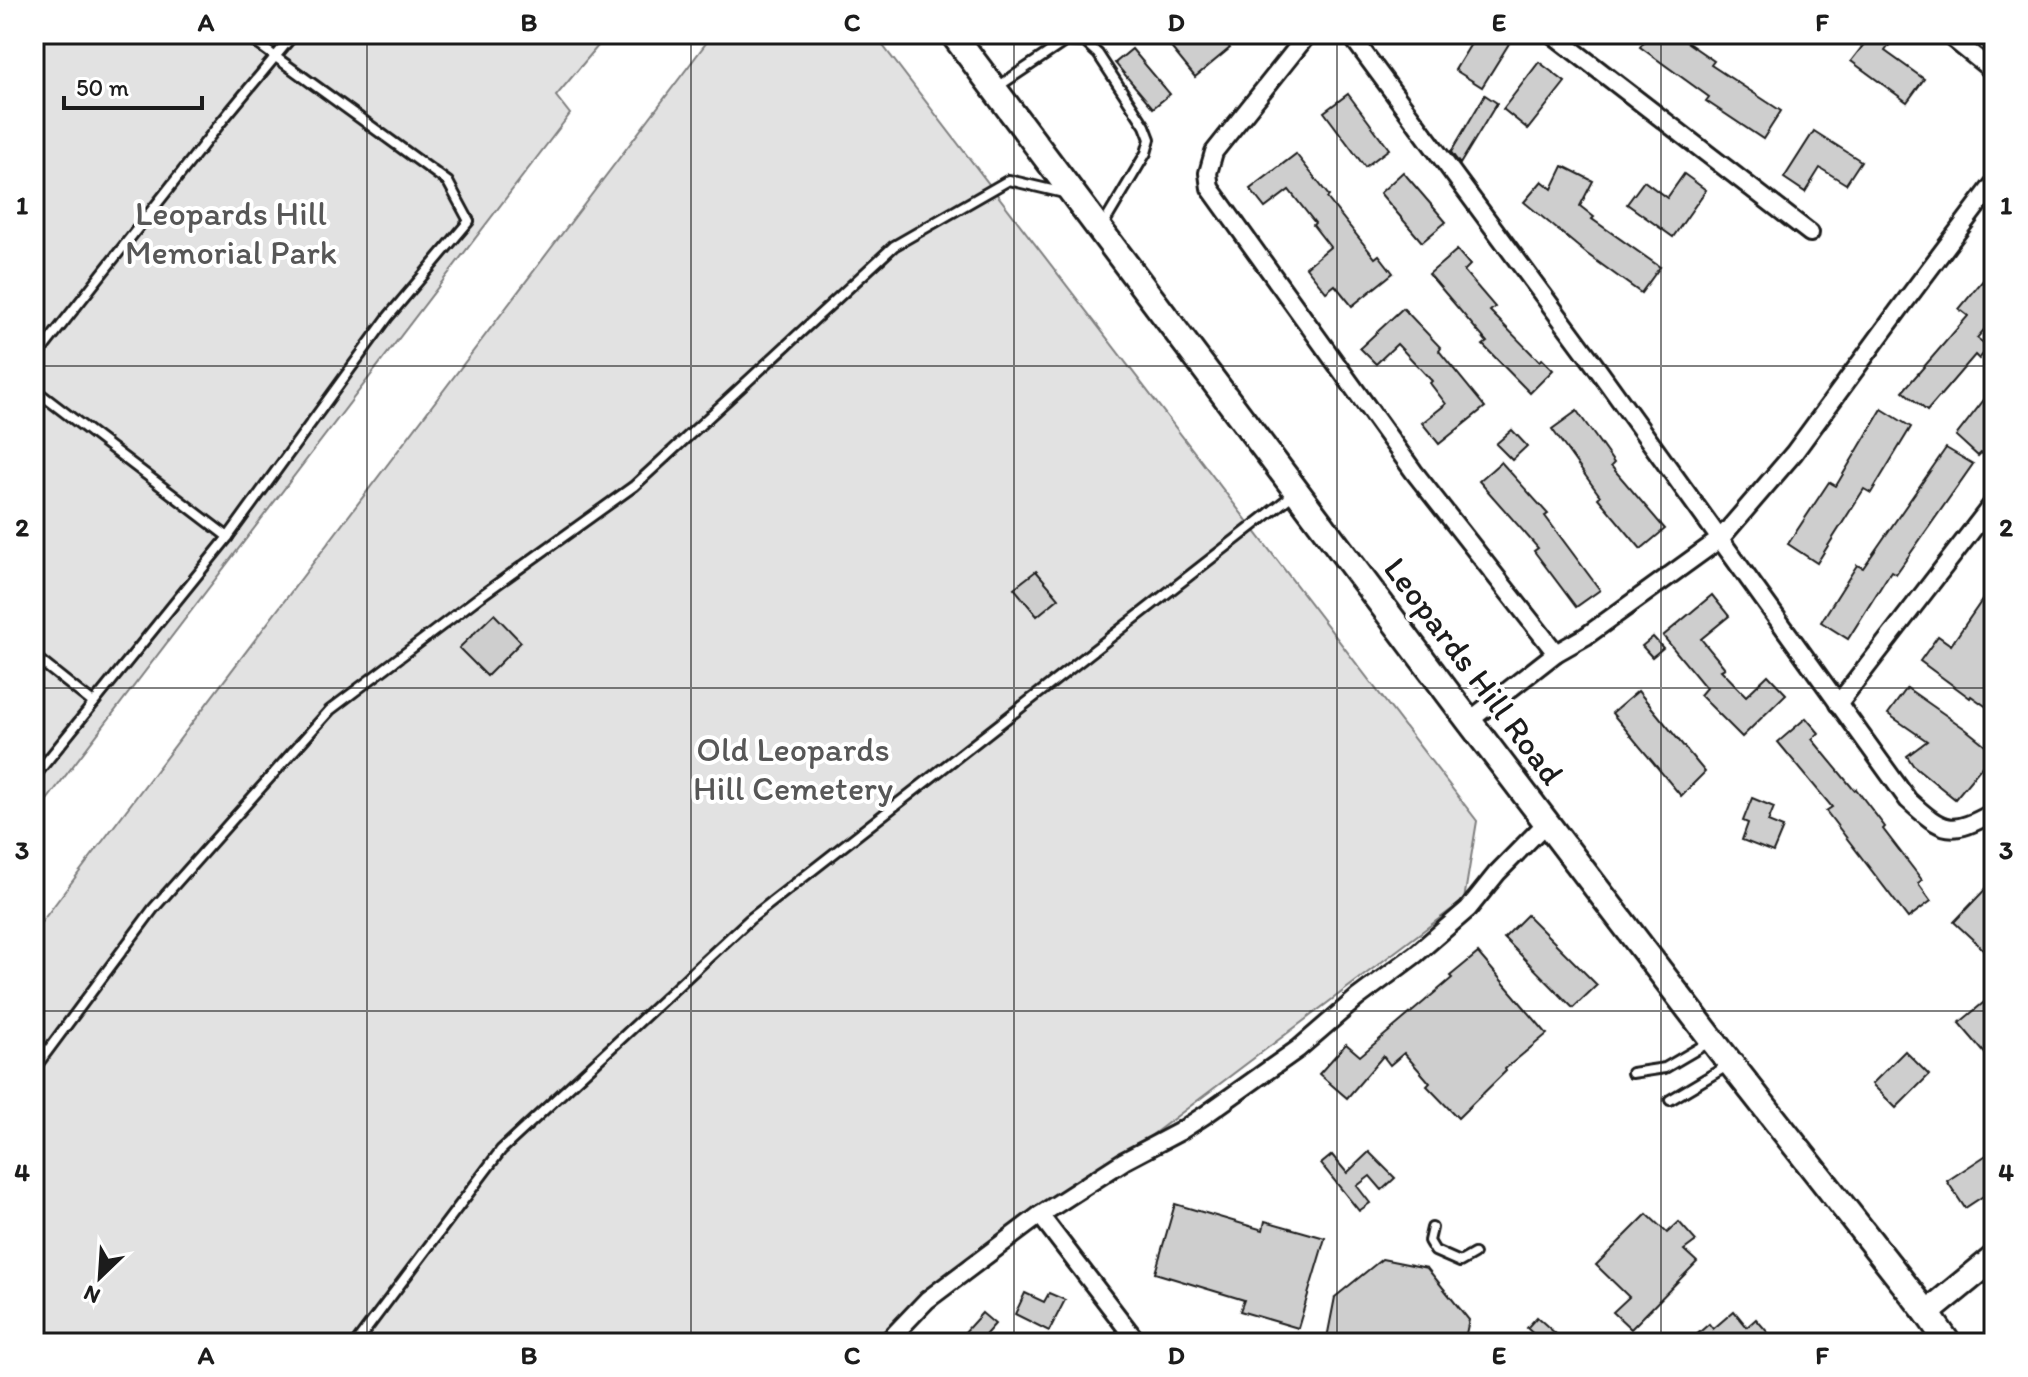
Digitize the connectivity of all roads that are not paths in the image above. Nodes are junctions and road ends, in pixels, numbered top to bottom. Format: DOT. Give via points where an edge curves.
graph roads {
  1 [pos="244,34"];
  2 [pos="294,34"];
  3 [pos="953,34"];
  4 [pos="1308,34"];
  5 [pos="1350,34"];
  6 [pos="1552,34"];
  7 [pos="1947,34"];
  8 [pos="276,56"];
  9 [pos="1994,72"];
  10 [pos="994,90"];
  11 [pos="1994,183"];
  12 [pos="1072,195"];
  13 [pos="1099,232"];
  14 [pos="1810,233"];
  15 [pos="34,360"];
  16 [pos="34,389"];
  17 [pos="1296,493"];
  18 [pos="1994,502"];
  19 [pos="228,537"];
  20 [pos="1720,539"];
  21 [pos="1556,653"];
  22 [pos="34,656"];
  23 [pos="93,703"];
  24 [pos="1838,704"];
  25 [pos="1469,721"];
  26 [pos="34,777"];
  27 [pos="1994,812"];
  28 [pos="1547,822"];
  29 [pos="1712,1040"];
  30 [pos="1731,1063"];
  31 [pos="34,1069"];
  32 [pos="1632,1073"];
  33 [pos="1670,1100"];
  34 [pos="1040,1215"];
  35 [pos="1432,1228"];
  36 [pos="1474,1254"];
  37 [pos="1994,1258"];
  38 [pos="1927,1313"];
  39 [pos="356,1343"];
  40 [pos="886,1343"];
  41 [pos="1138,1343"];
  42 [pos="1948,1343"];
  1 -- 8 [label="lane"];
  2 -- 8 [label="lane"];
  3 -- 10 [label="main road, Leopards Hill Road"];
  4 -- 21 [label="street" via="1214,152 1210,188 1414,472"];
  5 -- 20 [label="street"];
  6 -- 14 [label="street"];
  7 -- 9 [label="street"];
  8 -- 15 [label="lane"];
  8 -- 19 [label="lane" via="448,182 469,221 388,317"];
  10 -- 12 [label="main road, Leopards Hill Road"];
  10 -- 13 [label="lane" via="1066,41 1085,42 1098,54 1150,139"];
  11 -- 20 [label="street" via="1794,453"];
  12 -- 13 [label="main road, Leopards Hill Road"];
  12 -- 31 [label="lane" via="1009,180 894,246 634,486 330,710 153,909"];
  13 -- 17 [label="main road, Leopards Hill Road"];
  16 -- 19 [label="lane"];
  17 -- 25 [label="main road, Leopards Hill Road"];
  17 -- 39 [label="lane" via="750,919 501,1150"];
  18 -- 24 [label="street"];
  19 -- 23 [label="lane"];
  20 -- 21 [label="street"];
  20 -- 24 [label="street"];
  21 -- 25 [label="street"];
  22 -- 23 [label="lane"];
  23 -- 26 [label="lane"];
  24 -- 27 [label="street" via="1908,800 1928,818 1950,829"];
  25 -- 28 [label="main road, Leopards Hill Road"];
  28 -- 29 [label="main road, Leopards Hill Road"];
  28 -- 34 [label="street" via="1468,909 1298,1049 1179,1132"];
  29 -- 30 [label="main road, Leopards Hill Road"];
  29 -- 32 [label="lane" via="1665,1068"];
  30 -- 33 [label="lane"];
  30 -- 38 [label="main road, Leopards Hill Road"];
  34 -- 40 [label="street" via="927,1300"];
  34 -- 41 [label="street"];
  35 -- 36 [label="lane" via="1429,1241 1435,1251 1460,1262"];
  37 -- 38 [label="main road"];
  38 -- 42 [label="main road, Leopards Hill Road"];
}
